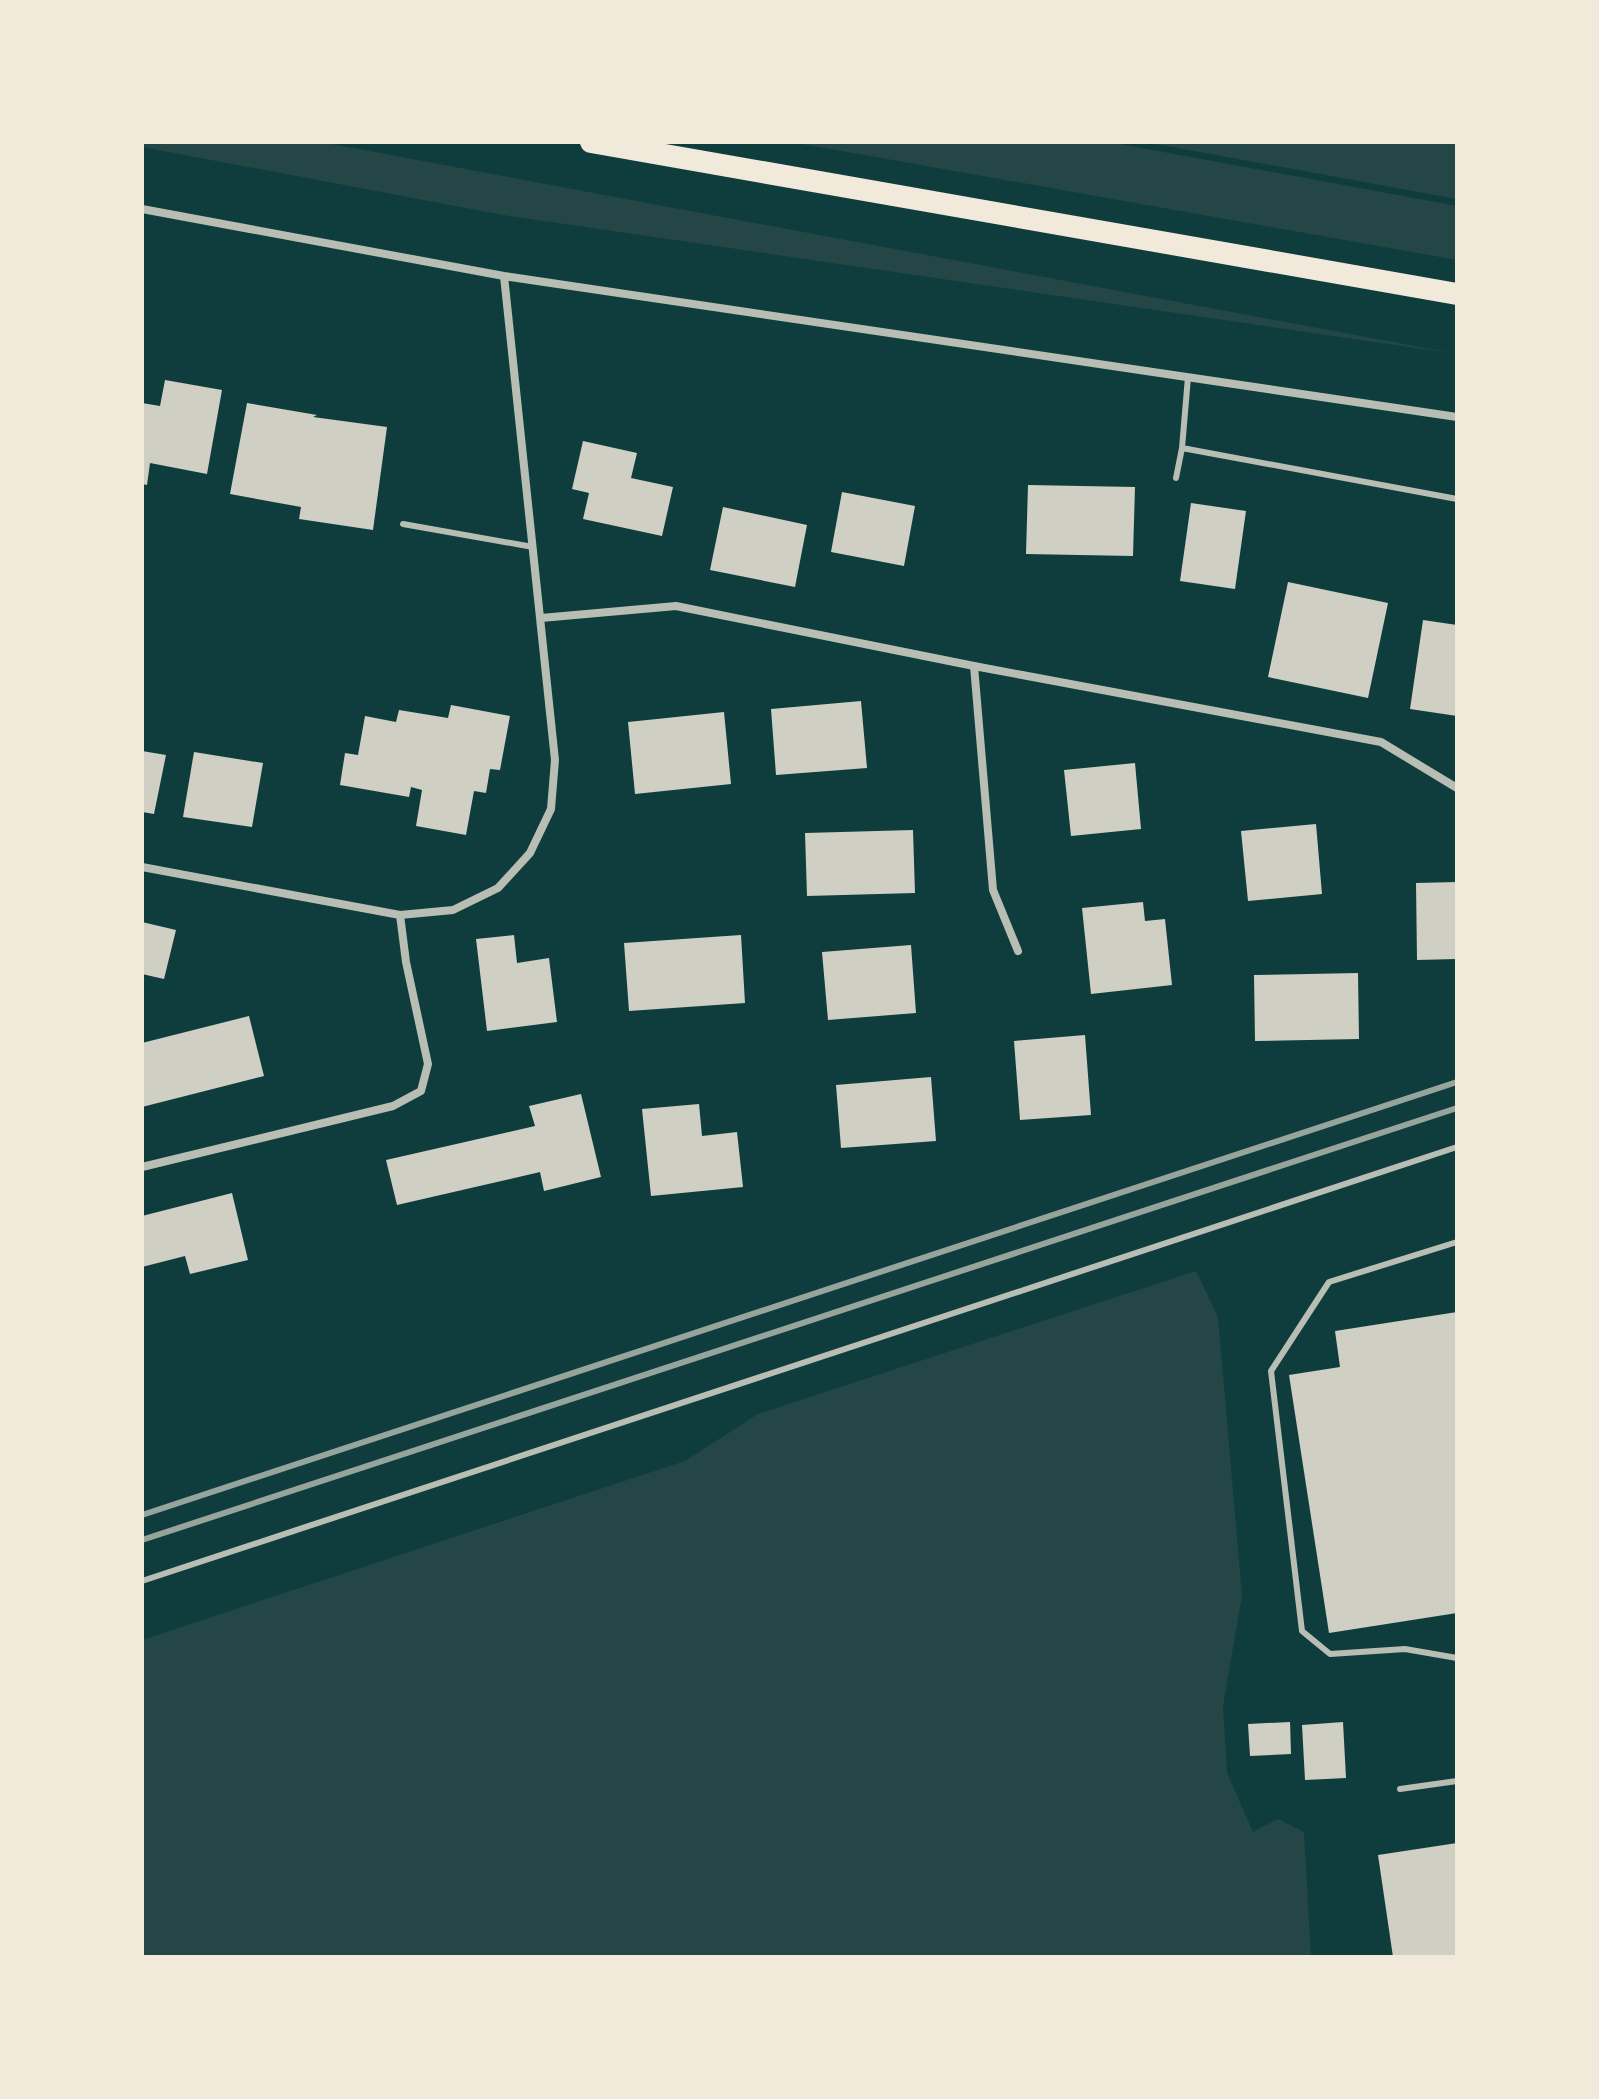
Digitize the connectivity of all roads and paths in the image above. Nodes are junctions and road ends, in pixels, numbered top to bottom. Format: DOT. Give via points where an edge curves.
graph roads {
  1 [pos="591,142"];
  2 [pos="142,209"];
  3 [pos="504,276"];
  4 [pos="1457,294"];
  5 [pos="1188,377"];
  6 [pos="1457,417"];
  7 [pos="1182,448"];
  8 [pos="1176,478"];
  9 [pos="1457,499"];
  10 [pos="403,524"];
  11 [pos="533,547"];
  12 [pos="541,618"];
  13 [pos="974,666"];
  14 [pos="1457,788"];
  15 [pos="142,867"];
  16 [pos="400,915"];
  17 [pos="1018,951"];
  18 [pos="1457,1147"];
  19 [pos="142,1167"];
  20 [pos="1457,1242"];
  21 [pos="142,1581"];
  22 [pos="1457,1658"];
  23 [pos="1457,1781"];
  24 [pos="1400,1789"];
  1 -- 4 [label="highway"];
  2 -- 3 [label="street"];
  3 -- 5 [label="street"];
  3 -- 11 [label="street"];
  5 -- 6 [label="street"];
  5 -- 7 [label="lane"];
  7 -- 8 [label="lane"];
  7 -- 9 [label="lane"];
  10 -- 11 [label="lane"];
  11 -- 12 [label="street"];
  12 -- 13 [label="street" via="676,606"];
  12 -- 16 [label="street" via="555,760 551,809 530,853 498,888 453,910"];
  13 -- 14 [label="street" via="1381,742"];
  13 -- 17 [label="street" via="993,890"];
  15 -- 16 [label="street"];
  16 -- 19 [label="street" via="428,1064 421,1091 393,1106"];
  18 -- 21 [label="lane"];
  20 -- 22 [label="lane" via="1329,1282 1271,1371 1302,1631 1330,1654 1405,1649"];
  23 -- 24 [label="lane"];
}
